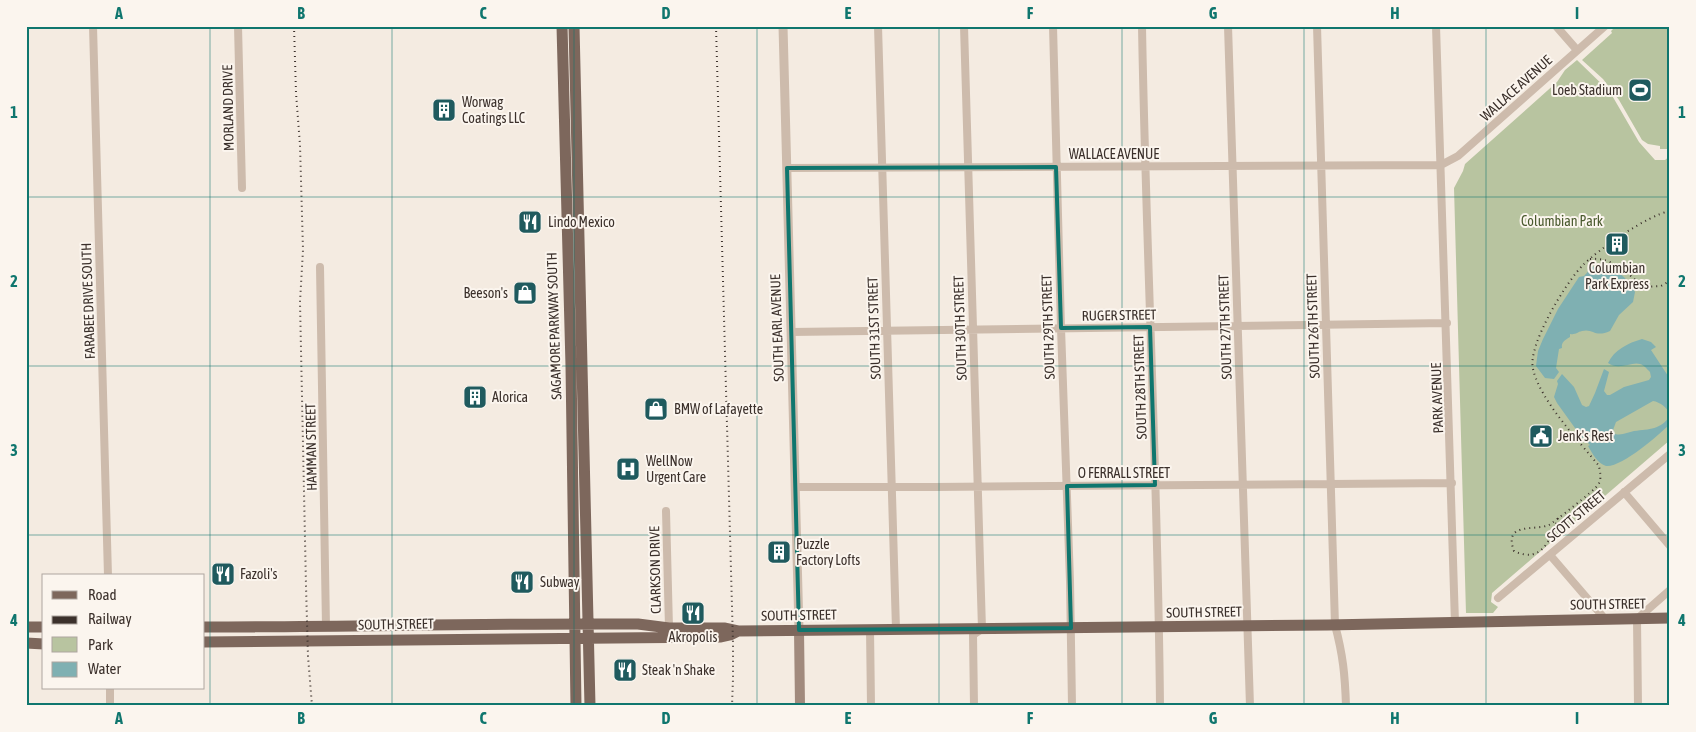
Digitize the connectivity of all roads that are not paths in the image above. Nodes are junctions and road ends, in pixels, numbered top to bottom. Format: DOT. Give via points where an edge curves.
graph roads {
  1 [pos="93,26"];
  2 [pos="238,26"];
  3 [pos="562,26"];
  4 [pos="574,26"];
  5 [pos="782,26"];
  6 [pos="878,26"];
  7 [pos="964,26"];
  8 [pos="1053,26"];
  9 [pos="1142,26"];
  10 [pos="1228,26"];
  11 [pos="1317,26"];
  12 [pos="1436,26"];
  13 [pos="1556,26"];
  14 [pos="1605,26"];
  15 [pos="1577,50"];
  16 [pos="1144,166"];
  17 [pos="1233,166"];
  18 [pos="1320,166"];
  19 [pos="968,167"];
  20 [pos="1056,167"];
  21 [pos="787,168"];
  22 [pos="882,168"];
  23 [pos="1441,168"];
  24 [pos="242,188"];
  25 [pos="320,267"];
  26 [pos="1447,323"];
  27 [pos="1326,324"];
  28 [pos="1238,326"];
  29 [pos="1150,327"];
  30 [pos="1060,328"];
  31 [pos="972,329"];
  32 [pos="887,330"];
  33 [pos="791,332"];
  34 [pos="1670,454"];
  35 [pos="1452,483"];
  36 [pos="1243,484"];
  37 [pos="1331,484"];
  38 [pos="1067,485"];
  39 [pos="1155,485"];
  40 [pos="891,486"];
  41 [pos="978,486"];
  42 [pos="796,487"];
  43 [pos="1624,492"];
  44 [pos="666,511"];
  45 [pos="1670,546"];
  46 [pos="1550,555"];
  47 [pos="108,574"];
  48 [pos="1670,590"];
  49 [pos="1498,598"];
  50 [pos="1670,618"];
  51 [pos="1605,619"];
  52 [pos="1637,619"];
  53 [pos="1455,623"];
  54 [pos="573,624"];
  55 [pos="589,624"];
  56 [pos="1335,625"];
  57 [pos="1247,626"];
  58 [pos="26,627"];
  59 [pos="42,627"];
  60 [pos="205,627"];
  61 [pos="250,627"];
  62 [pos="326,627"];
  63 [pos="1160,627"];
  64 [pos="669,628"];
  65 [pos="1071,628"];
  66 [pos="870,629"];
  67 [pos="896,629"];
  68 [pos="982,629"];
  69 [pos="798,630"];
  70 [pos="738,631"];
  71 [pos="574,637"];
  72 [pos="589,637"];
  73 [pos="251,641"];
  74 [pos="205,642"];
  75 [pos="26,643"];
  76 [pos="42,644"];
  77 [pos="110,690"];
  78 [pos="110,706"];
  79 [pos="576,706"];
  80 [pos="590,706"];
  81 [pos="800,706"];
  82 [pos="871,706"];
  83 [pos="974,706"];
  84 [pos="1072,706"];
  85 [pos="1160,706"];
  86 [pos="1250,706"];
  87 [pos="1346,706"];
  88 [pos="1638,706"];
  1 -- 47 [label="street, FARABEE DRIVE SOUTH"];
  2 -- 24 [label="street, MORLAND DRIVE"];
  3 -- 54 [label="main road, SAGAMORE PARKWAY SOUTH" via="571,366"];
  4 -- 55 [label="main road, SAGAMORE PARKWAY SOUTH"];
  5 -- 21 [label="street, SOUTH EARL AVENUE"];
  6 -- 22 [label="street, SOUTH 31ST STREET"];
  7 -- 19 [label="street, SOUTH 30TH STREET"];
  8 -- 20 [label="street, SOUTH 29TH STREET"];
  9 -- 16 [label="street, SOUTH 28TH STREET"];
  10 -- 17 [label="street, SOUTH 27TH STREET"];
  11 -- 18 [label="street, SOUTH 26TH STREET"];
  12 -- 23 [label="street, PARK AVENUE"];
  13 -- 15 [label="street"];
  14 -- 15 [label="street, WALLACE AVENUE"];
  15 -- 23 [label="street, WALLACE AVENUE"];
  16 -- 17 [label="street, WALLACE AVENUE"];
  16 -- 20 [label="street, WALLACE AVENUE"];
  16 -- 29 [label="street, SOUTH 28TH STREET"];
  17 -- 18 [label="street, WALLACE AVENUE"];
  17 -- 28 [label="street, SOUTH 27TH STREET"];
  18 -- 23 [label="street, WALLACE AVENUE"];
  18 -- 27 [label="street, SOUTH 26TH STREET"];
  19 -- 20 [label="street, WALLACE AVENUE"];
  19 -- 22 [label="street, WALLACE AVENUE"];
  19 -- 31 [label="street, SOUTH 30TH STREET"];
  20 -- 30 [label="street, SOUTH 29TH STREET"];
  21 -- 22 [label="street, WALLACE AVENUE"];
  21 -- 33 [label="street, SOUTH EARL AVENUE"];
  22 -- 32 [label="street, SOUTH 31ST STREET"];
  23 -- 26 [label="street, PARK AVENUE"];
  25 -- 62 [label="street, HAMMAN STREET"];
  26 -- 27 [label="street, RUGER STREET"];
  26 -- 35 [label="street, PARK AVENUE"];
  27 -- 28 [label="street, RUGER STREET"];
  27 -- 37 [label="street, SOUTH 26TH STREET"];
  28 -- 29 [label="street, RUGER STREET"];
  28 -- 36 [label="street, SOUTH 27TH STREET"];
  29 -- 30 [label="street, RUGER STREET"];
  29 -- 39 [label="street, SOUTH 28TH STREET"];
  30 -- 31 [label="street, RUGER STREET"];
  30 -- 38 [label="street, SOUTH 29TH STREET"];
  31 -- 32 [label="street, RUGER STREET"];
  31 -- 41 [label="street, SOUTH 30TH STREET"];
  32 -- 33 [label="street, RUGER STREET"];
  32 -- 40 [label="street, SOUTH 31ST STREET"];
  33 -- 42 [label="street, SOUTH EARL AVENUE"];
  34 -- 43 [label="street, SCOTT STREET"];
  35 -- 37 [label="street, O FERRALL STREET"];
  35 -- 53 [label="street, PARK AVENUE"];
  36 -- 37 [label="street, O FERRALL STREET"];
  36 -- 39 [label="street, O FERRALL STREET"];
  36 -- 57 [label="street, SOUTH 27TH STREET"];
  37 -- 56 [label="street, SOUTH 26TH STREET"];
  38 -- 39 [label="street, O FERRALL STREET"];
  38 -- 41 [label="street, O FERRALL STREET"];
  38 -- 65 [label="street, SOUTH 29TH STREET"];
  39 -- 63 [label="street, SOUTH 28TH STREET"];
  40 -- 41 [label="street, O FERRALL STREET"];
  40 -- 42 [label="street, O FERRALL STREET"];
  40 -- 67 [label="street, SOUTH 31ST STREET"];
  41 -- 68 [label="street, SOUTH 30TH STREET"];
  42 -- 69 [label="street, SOUTH EARL AVENUE"];
  43 -- 45 [label="street"];
  43 -- 46 [label="street, SCOTT STREET"];
  44 -- 64 [label="street, CLARKSON DRIVE"];
  46 -- 49 [label="street, SCOTT STREET"];
  46 -- 51 [label="street"];
  48 -- 52 [label="street"];
  50 -- 52 [label="main road, SOUTH STREET"];
  51 -- 52 [label="main road, SOUTH STREET"];
  51 -- 53 [label="main road, SOUTH STREET"];
  52 -- 88 [label="street"];
  53 -- 56 [label="main road, SOUTH STREET"];
  54 -- 55 [label="main road, SOUTH STREET"];
  54 -- 62 [label="main road, SOUTH STREET"];
  54 -- 71 [label="main road, SAGAMORE PARKWAY SOUTH"];
  55 -- 64 [label="main road, SOUTH STREET"];
  55 -- 72 [label="main road, SAGAMORE PARKWAY SOUTH"];
  56 -- 57 [label="main road, SOUTH STREET"];
  56 -- 87 [label="street, SOUTH 26TH STREET" via="1343,656"];
  57 -- 63 [label="main road, SOUTH STREET"];
  57 -- 86 [label="street, SOUTH 27TH STREET"];
  58 -- 59 [label="main road"];
  60 -- 61 [label="main road, SOUTH STREET"];
  61 -- 62 [label="main road, SOUTH STREET"];
  61 -- 73 [label="main road"];
  63 -- 65 [label="main road, SOUTH STREET"];
  63 -- 85 [label="street, SOUTH 28TH STREET"];
  64 -- 70 [label="main road, SOUTH STREET"];
  65 -- 68 [label="main road, SOUTH STREET"];
  65 -- 84 [label="street, SOUTH 29TH STREET"];
  66 -- 67 [label="main road, SOUTH STREET"];
  66 -- 69 [label="main road, SOUTH STREET"];
  66 -- 82 [label="street"];
  67 -- 68 [label="main road, SOUTH STREET"];
  68 -- 83 [label="street" via="974,635"];
  69 -- 70 [label="main road, SOUTH STREET"];
  69 -- 81 [label="main road"];
  70 -- 72 [label="main road, SOUTH STREET" via="725,637"];
  71 -- 72 [label="main road, SOUTH STREET"];
  71 -- 73 [label="main road, SOUTH STREET"];
  71 -- 79 [label="main road, SAGAMORE PARKWAY SOUTH"];
  72 -- 80 [label="main road, SAGAMORE PARKWAY SOUTH"];
  73 -- 74 [label="main road, SOUTH STREET"];
  75 -- 76 [label="main road"];
  77 -- 78 [label="street"];
}
